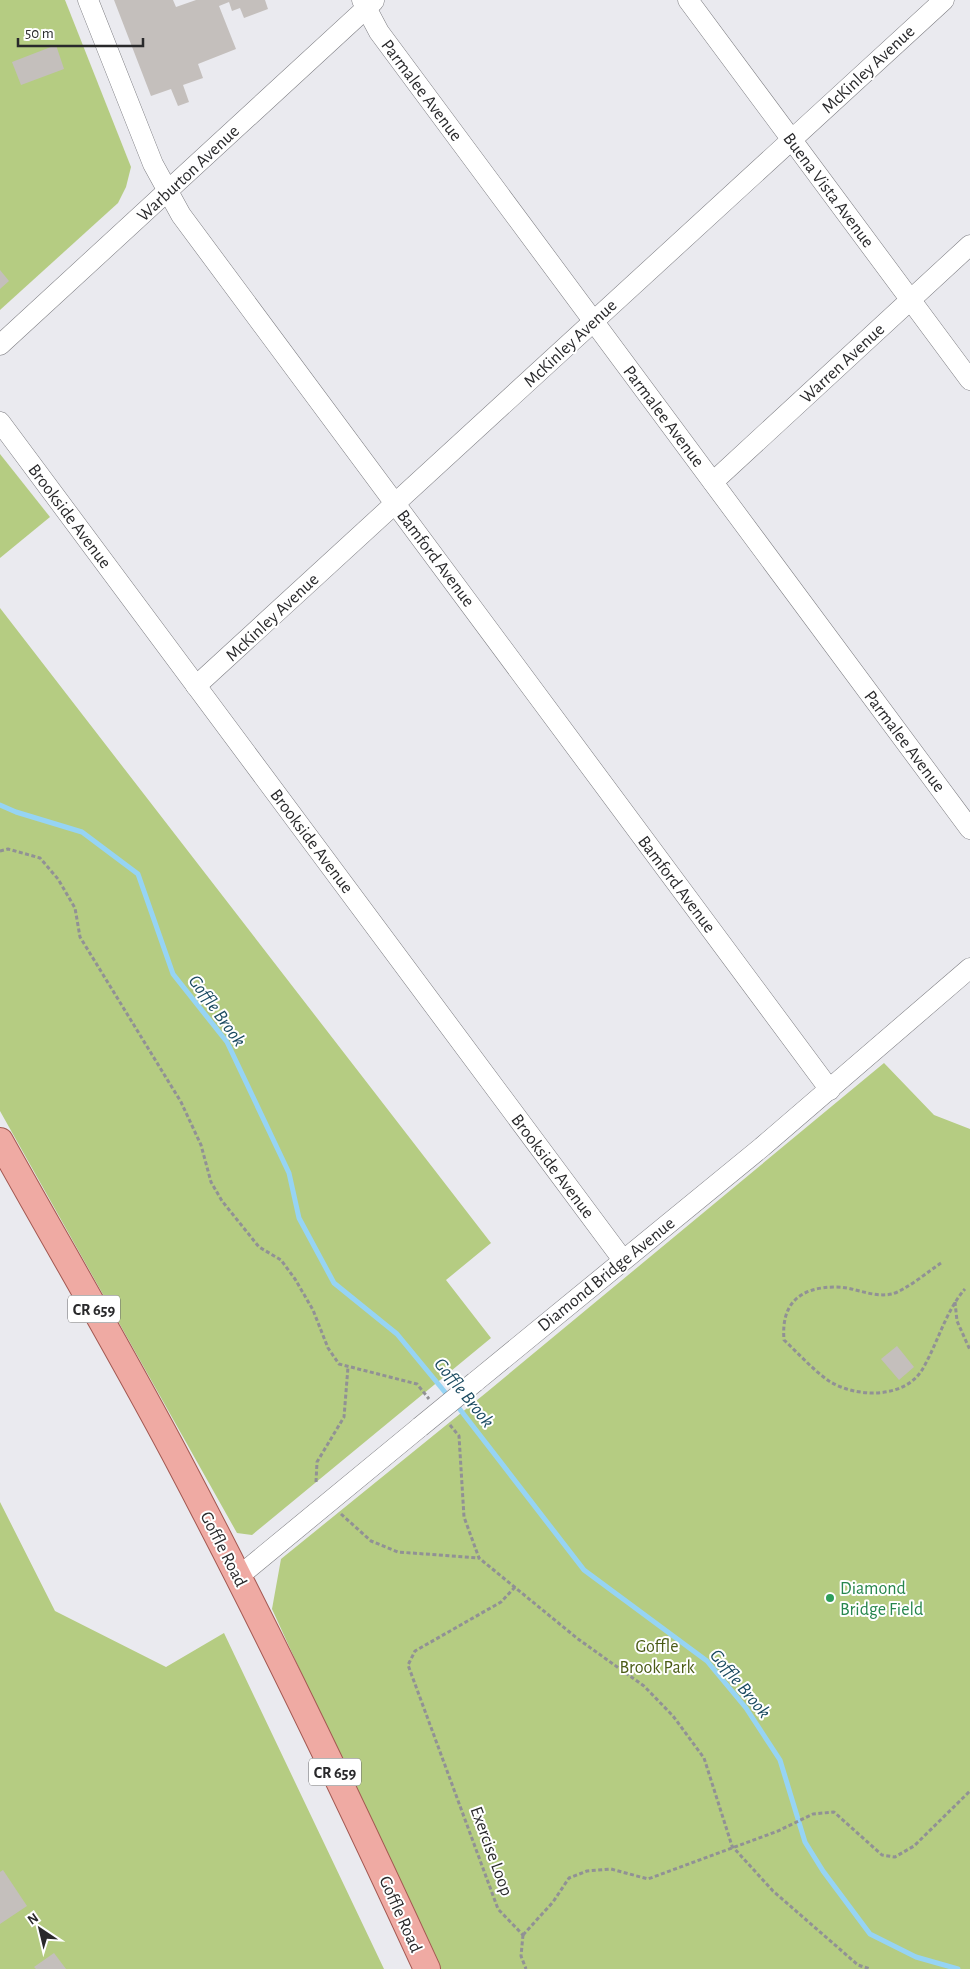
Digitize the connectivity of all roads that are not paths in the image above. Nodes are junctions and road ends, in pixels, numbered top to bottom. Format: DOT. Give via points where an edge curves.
graph roads {
  1 [pos="88,0"];
  2 [pos="688,0"];
  3 [pos="944,0"];
  4 [pos="368,3"];
  5 [pos="792,139"];
  6 [pos="167,192"];
  7 [pos="970,245"];
  8 [pos="911,300"];
  9 [pos="594,321"];
  10 [pos="0,345"];
  11 [pos="970,380"];
  12 [pos="0,422"];
  13 [pos="713,482"];
  14 [pos="395,503"];
  15 [pos="196,686"];
  16 [pos="970,829"];
  17 [pos="970,968"];
  18 [pos="830,1090"];
  19 [pos="0,1141"];
  20 [pos="623,1260"];
  21 [pos="238,1577"];
  22 [pos="426,1969"];
  1 -- 6 [label="street, Bamford Avenue"];
  2 -- 5 [label="street, Buena Vista Avenue"];
  3 -- 5 [label="street, McKinley Avenue"];
  4 -- 6 [label="street, Warburton Avenue"];
  4 -- 9 [label="street, Parmalee Avenue" via="385,40"];
  5 -- 8 [label="street, Buena Vista Avenue"];
  5 -- 9 [label="street, McKinley Avenue"];
  6 -- 10 [label="street, Warburton Avenue"];
  6 -- 14 [label="street, Bamford Avenue"];
  7 -- 8 [label="street, Warren Avenue"];
  8 -- 11 [label="street, Buena Vista Avenue"];
  8 -- 13 [label="street, Warren Avenue"];
  9 -- 13 [label="street, Parmalee Avenue"];
  9 -- 14 [label="street, McKinley Avenue"];
  12 -- 15 [label="street, Brookside Avenue"];
  13 -- 16 [label="street, Parmalee Avenue"];
  14 -- 15 [label="street, McKinley Avenue"];
  14 -- 18 [label="street, Bamford Avenue"];
  15 -- 20 [label="street, Brookside Avenue"];
  17 -- 18 [label="street, Diamond Bridge Avenue"];
  18 -- 20 [label="street, Diamond Bridge Avenue"];
  19 -- 21 [label="main road, Goffle Road / CR 659" via="154,1415"];
  20 -- 21 [label="street, Diamond Bridge Avenue, bridge"];
  21 -- 22 [label="main road, Goffle Road / CR 659" via="371,1846"];
}
